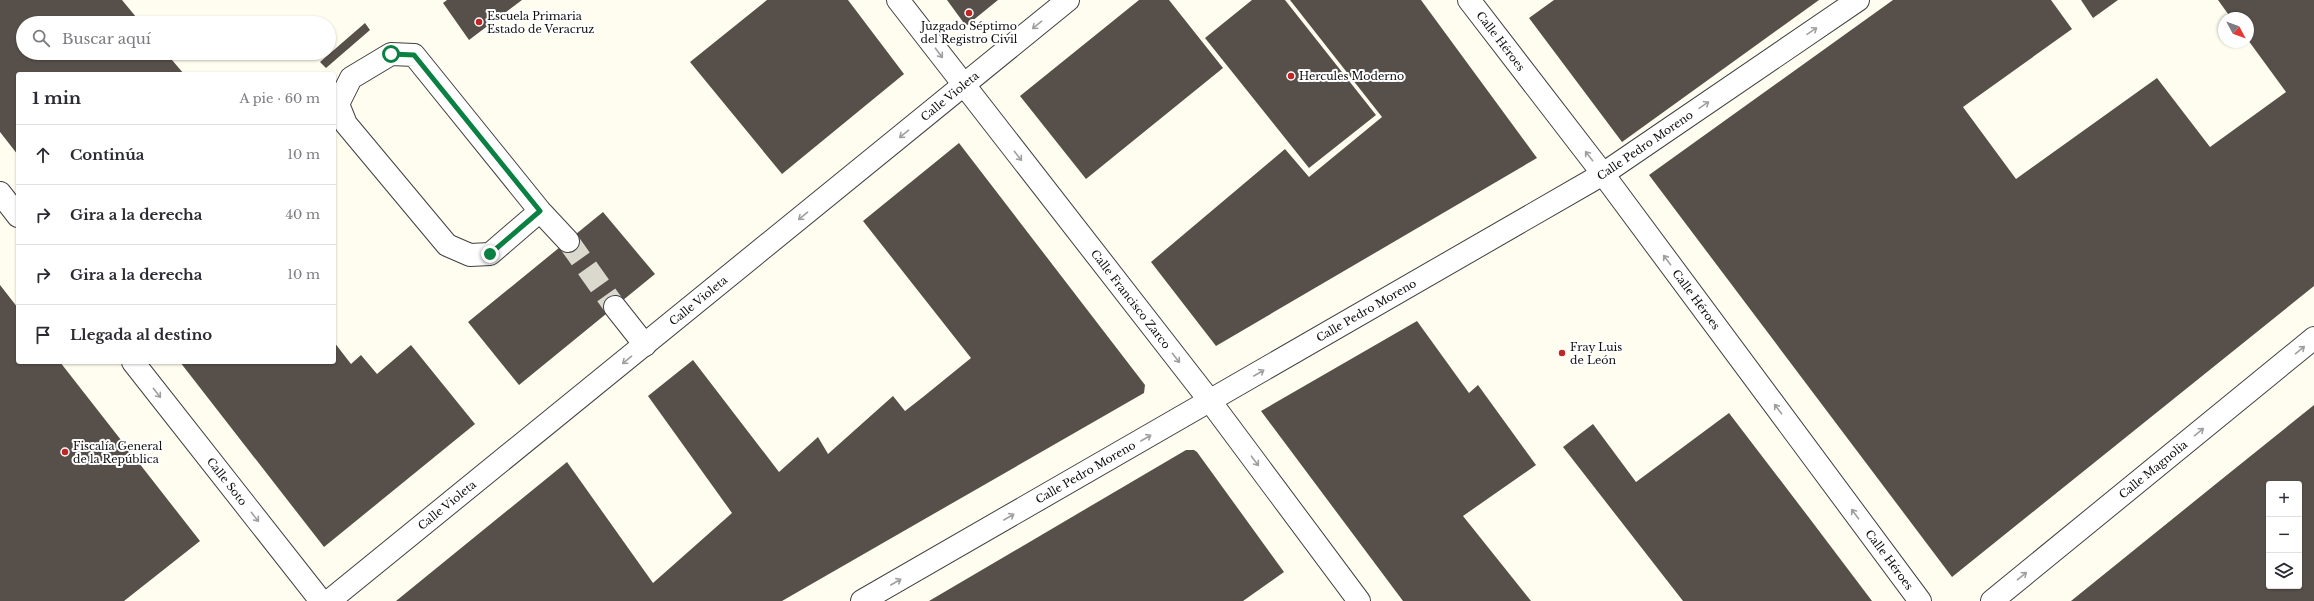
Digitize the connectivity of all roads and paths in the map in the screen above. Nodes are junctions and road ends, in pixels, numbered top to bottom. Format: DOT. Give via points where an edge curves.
graph roads {
  1 [pos="898,0"];
  2 [pos="1068,0"];
  3 [pos="1469,0"];
  4 [pos="1858,0"];
  5 [pos="963,86"];
  6 [pos="1603,174"];
  7 [pos="0,193"];
  8 [pos="540,211"];
  9 [pos="16,213"];
  10 [pos="568,241"];
  11 [pos="615,307"];
  12 [pos="2314,338"];
  13 [pos="645,344"];
  14 [pos="135,364"];
  15 [pos="1210,402"];
  16 [pos="321,601"];
  17 [pos="329,601"];
  18 [pos="862,601"];
  19 [pos="1359,601"];
  20 [pos="1920,601"];
  21 [pos="1992,601"];
  1 -- 5 [label="street, Calle Francisco Zarco, one-way"];
  2 -- 5 [label="street, Calle Violeta, one-way"];
  6 -- 3 [label="street, Calle Héroes, one-way"];
  6 -- 4 [label="street, Calle Pedro Moreno, one-way"];
  5 -- 13 [label="street, Calle Violeta, one-way"];
  5 -- 15 [label="street, Calle Francisco Zarco, one-way"];
  15 -- 6 [label="street, Calle Pedro Moreno, one-way"];
  20 -- 6 [label="street, Calle Héroes, one-way"];
  7 -- 9 [label="street"];
  8 -- 8 [label="street" via="414,55 391,54 351,78 338,104 346,124 447,245 470,255 490,254"];
  8 -- 10 [label="street"];
  11 -- 13 [label="street"];
  21 -- 12 [label="street, Calle Magnolia, one-way"];
  13 -- 17 [label="street, Calle Violeta, one-way"];
  14 -- 16 [label="street, Calle Soto, one-way"];
  18 -- 15 [label="street, Calle Pedro Moreno, one-way"];
  15 -- 19 [label="street, Calle Francisco Zarco, one-way"];
}
